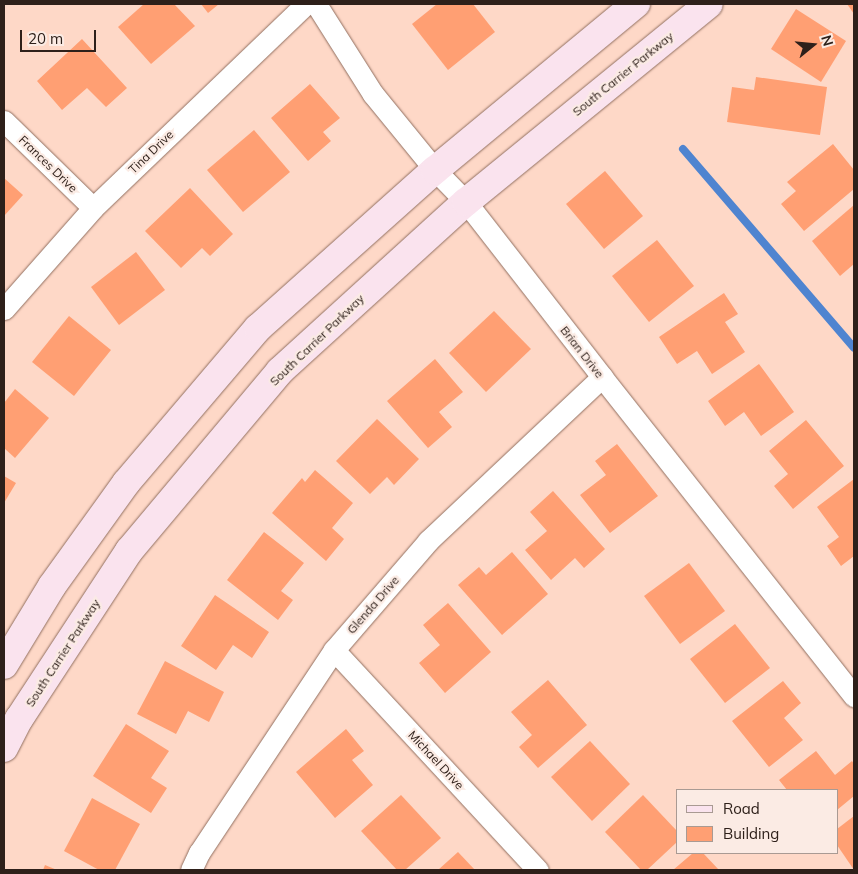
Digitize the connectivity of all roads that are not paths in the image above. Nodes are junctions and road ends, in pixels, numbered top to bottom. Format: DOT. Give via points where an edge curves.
graph roads {
  1 [pos="306,4"];
  2 [pos="316,4"];
  3 [pos="636,4"];
  4 [pos="709,4"];
  5 [pos="4,120"];
  6 [pos="436,170"];
  7 [pos="466,202"];
  8 [pos="93,208"];
  9 [pos="4,309"];
  10 [pos="602,377"];
  11 [pos="334,650"];
  12 [pos="4,665"];
  13 [pos="854,696"];
  14 [pos="4,748"];
  15 [pos="191,870"];
  16 [pos="538,870"];
  1 -- 8 [label="street, Tina Drive"];
  2 -- 6 [label="street, Brian Drive" via="373,94"];
  3 -- 6 [label="main road"];
  4 -- 7 [label="main road, South Carrier Parkway"];
  5 -- 8 [label="street, Frances Drive"];
  6 -- 7 [label="street, Brian Drive"];
  6 -- 12 [label="main road" via="258,328 126,483 52,586"];
  7 -- 10 [label="street, Brian Drive"];
  7 -- 14 [label="main road, South Carrier Parkway" via="280,372 130,551 19,719"];
  8 -- 9 [label="street, Tina Drive"];
  10 -- 11 [label="street, Glenda Drive" via="428,541"];
  10 -- 13 [label="street, Brian Drive"];
  11 -- 15 [label="street, Glenda Drive" via="199,853"];
  11 -- 16 [label="street, Michael Drive"];
}
